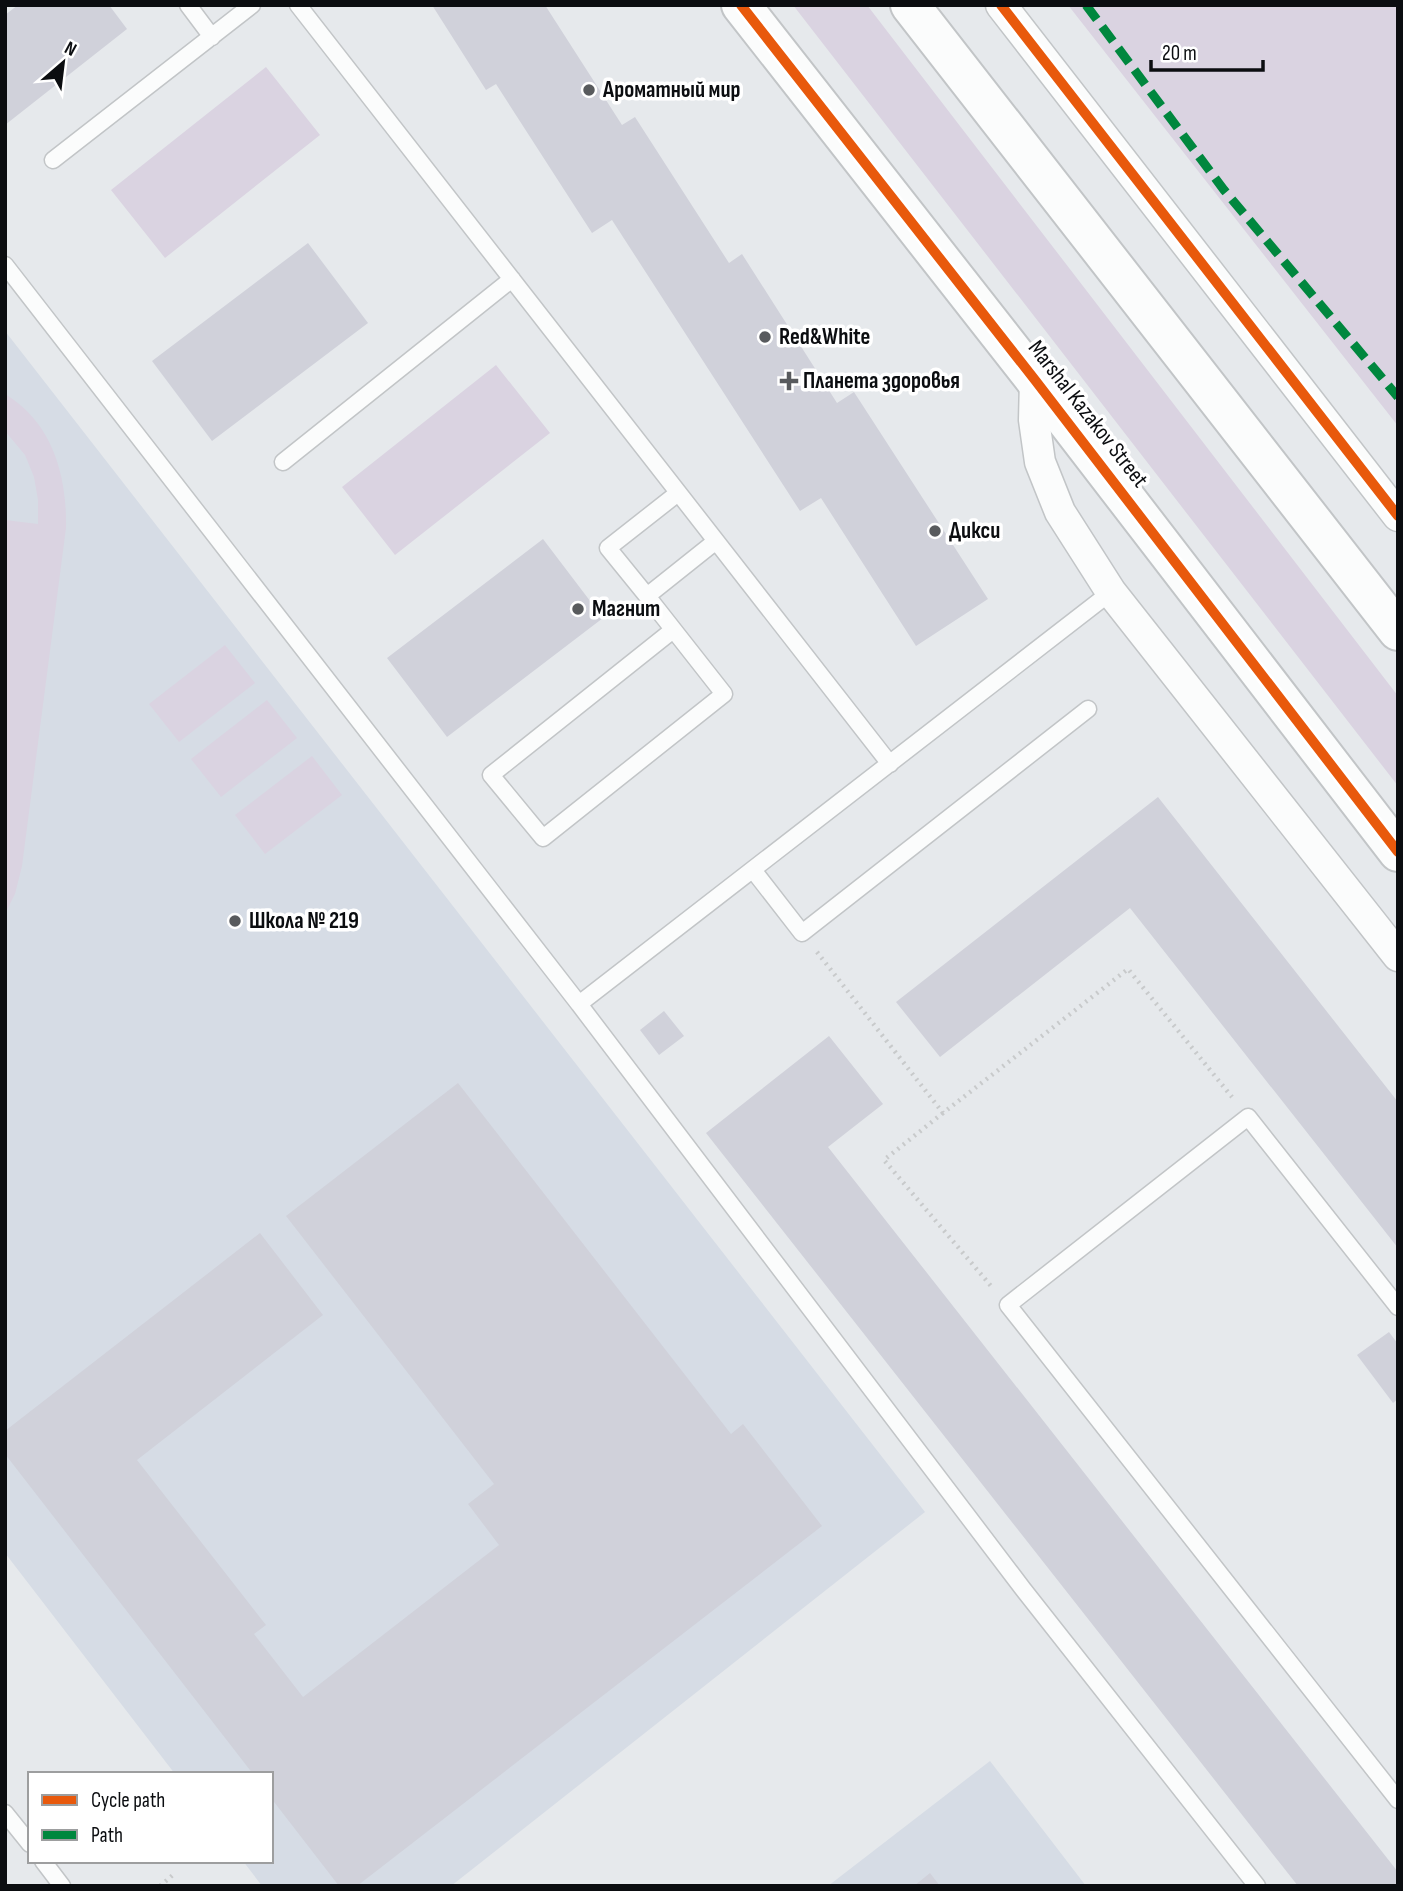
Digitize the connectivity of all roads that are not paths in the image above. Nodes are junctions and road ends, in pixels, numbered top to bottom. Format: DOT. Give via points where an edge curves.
graph roads {
  1 [pos="188,5"];
  2 [pos="252,5"];
  3 [pos="298,5"];
  4 [pos="741,5"];
  5 [pos="910,5"];
  6 [pos="1006,8"];
  7 [pos="212,37"];
  8 [pos="52,160"];
  9 [pos="5,265"];
  10 [pos="512,279"];
  11 [pos="1035,380"];
  12 [pos="283,462"];
  13 [pos="678,493"];
  14 [pos="1398,516"];
  15 [pos="716,541"];
  16 [pos="1111,592"];
  17 [pos="647,596"];
  18 [pos="673,630"];
  19 [pos="1398,631"];
  20 [pos="1088,709"];
  21 [pos="890,764"];
  22 [pos="1398,852"];
  23 [pos="752,870"];
  24 [pos="1398,957"];
  25 [pos="579,1004"];
  26 [pos="1398,1307"];
  27 [pos="1398,1800"];
  28 [pos="5,1813"];
  29 [pos="28,1842"];
  30 [pos="45,1863"];
  31 [pos="62,1886"];
  32 [pos="1257,1886"];
  1 -- 7 [label="lane"];
  2 -- 7 [label="lane"];
  3 -- 10 [label="lane"];
  4 -- 11 [label="street, Marshal Kazakov Street"];
  5 -- 19 [label="street"];
  6 -- 14 [label="street"];
  7 -- 8 [label="lane"];
  9 -- 25 [label="lane"];
  10 -- 12 [label="lane"];
  10 -- 13 [label="lane"];
  11 -- 16 [label="street" via="1040,462 1060,512"];
  11 -- 22 [label="street, Marshal Kazakov Street"];
  13 -- 15 [label="lane"];
  13 -- 17 [label="lane" via="608,548"];
  15 -- 17 [label="lane"];
  15 -- 21 [label="lane"];
  16 -- 21 [label="lane"];
  16 -- 24 [label="street"];
  17 -- 18 [label="lane"];
  18 -- 18 [label="lane" via="724,694 542,838 491,775"];
  20 -- 23 [label="lane" via="802,933"];
  21 -- 23 [label="lane"];
  23 -- 25 [label="lane"];
  25 -- 32 [label="lane" via="1023,1589"];
  26 -- 27 [label="lane" via="1248,1117 1008,1305"];
  28 -- 29 [label="lane"];
  30 -- 31 [label="lane"];
}
